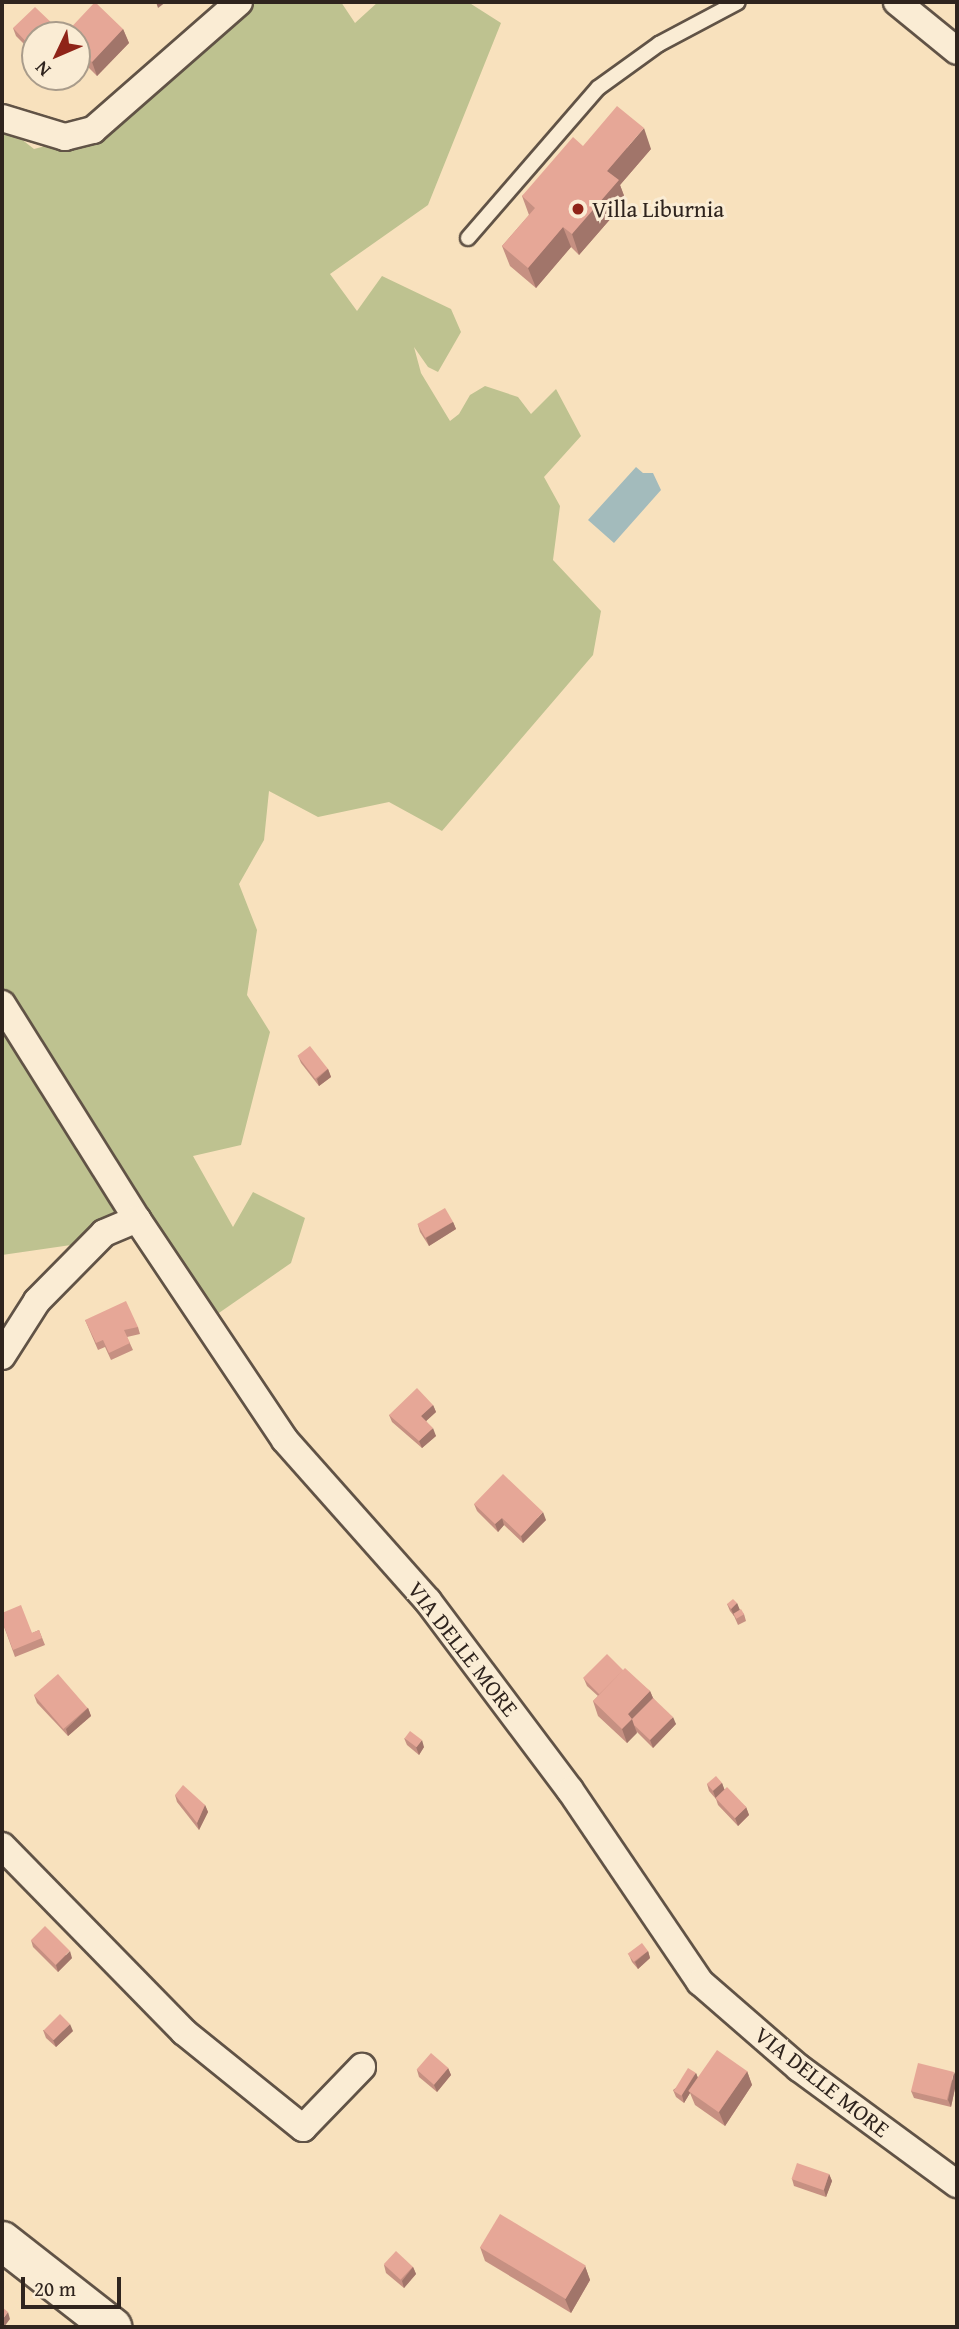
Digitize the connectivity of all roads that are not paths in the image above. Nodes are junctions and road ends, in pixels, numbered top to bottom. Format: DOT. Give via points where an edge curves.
graph roads {
  1 [pos="239,2"];
  2 [pos="738,2"];
  3 [pos="897,2"];
  4 [pos="957,51"];
  5 [pos="2,118"];
  6 [pos="468,238"];
  7 [pos="2,1004"];
  8 [pos="137,1219"];
  9 [pos="2,1356"];
  10 [pos="2,1846"];
  11 [pos="362,2067"];
  12 [pos="957,2183"];
  13 [pos="2,2241"];
  14 [pos="112,2327"];
  1 -- 5 [label="street" via="93,130 65,137"];
  2 -- 6 [label="lane" via="659,44 598,88"];
  3 -- 4 [label="street"];
  7 -- 8 [label="street, VIA DELLE MORE"];
  8 -- 9 [label="street" via="104,1233 75,1262 37,1301"];
  8 -- 12 [label="street, VIA DELLE MORE" via="285,1440 428,1601 570,1790 700,1982 799,2068"];
  10 -- 11 [label="street" via="184,2032 303,2128"];
  13 -- 14 [label="main road"];
}
